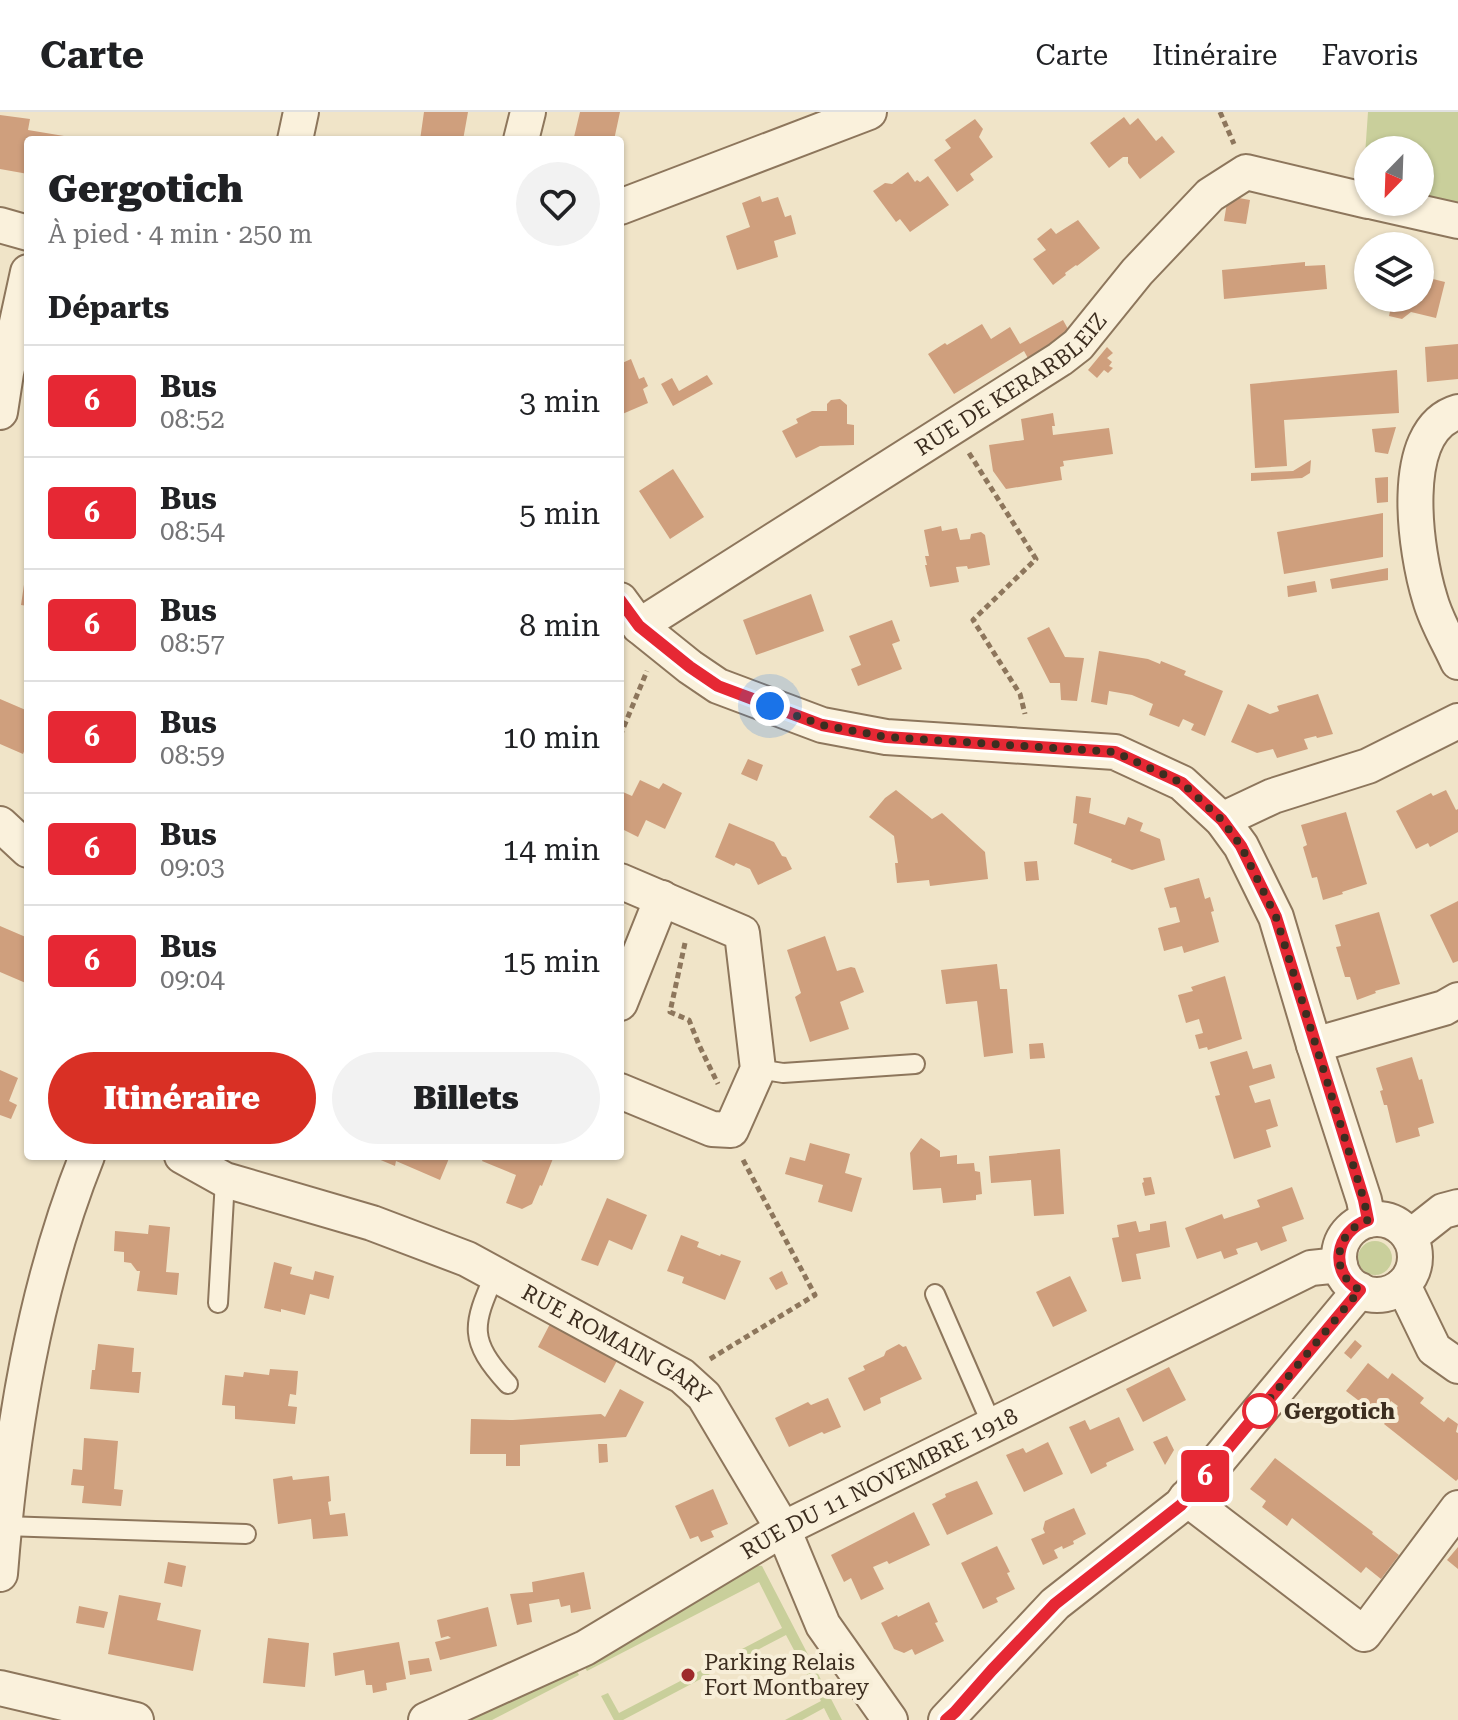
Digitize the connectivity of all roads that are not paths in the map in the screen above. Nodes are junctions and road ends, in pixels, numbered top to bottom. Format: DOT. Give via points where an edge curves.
graph roads {
  1 [pos="301,112"];
  2 [pos="528,112"];
  3 [pos="869,112"];
  4 [pos="296,136"];
  5 [pos="522,136"];
  6 [pos="1354,197"];
  7 [pos="624,205"];
  8 [pos="1434,215"];
  9 [pos="1458,221"];
  10 [pos="0,225"];
  11 [pos="24,232"];
  12 [pos="24,290"];
  13 [pos="0,412"];
  14 [pos="1458,412"];
  15 [pos="640,623"];
  16 [pos="1458,662"];
  17 [pos="1458,721"];
  18 [pos="1222,820"];
  19 [pos="0,824"];
  20 [pos="24,846"];
  21 [pos="624,883"];
  22 [pos="662,898"];
  23 [pos="624,993"];
  24 [pos="1458,1000"];
  25 [pos="1314,1045"];
  26 [pos="915,1064"];
  27 [pos="758,1069"];
  28 [pos="624,1093"];
  29 [pos="85,1160"];
  30 [pos="189,1160"];
  31 [pos="225,1180"];
  32 [pos="1458,1207"];
  33 [pos="1368,1220"];
  34 [pos="1410,1237"];
  35 [pos="495,1274"];
  36 [pos="1350,1278"];
  37 [pos="1403,1285"];
  38 [pos="935,1294"];
  39 [pos="218,1303"];
  40 [pos="1458,1366"];
  41 [pos="508,1384"];
  42 [pos="992,1425"];
  43 [pos="1186,1498"];
  44 [pos="1458,1508"];
  45 [pos="783,1529"];
  46 [pos="246,1534"];
  47 [pos="1,1550"];
  48 [pos="0,1688"];
  49 [pos="136,1720"];
  50 [pos="426,1720"];
  51 [pos="890,1720"];
  52 [pos="946,1720"];
  1 -- 4 [label="street"];
  2 -- 5 [label="street"];
  3 -- 7 [label="street"];
  6 -- 15 [label="street, RUE DE KERARBLEIZ" via="1246,172 1210,195 1060,359"];
  8 -- 9 [label="street, RUE DE KERARBLEIZ"];
  10 -- 11 [label="street"];
  12 -- 13 [label="street"];
  14 -- 16 [label="street" via="1431,432 1415,490 1418,552 1430,602"];
  15 -- 18 [label="street" via="718,686 822,725 886,737 1115,752 1182,783"];
  17 -- 18 [label="street" via="1368,766 1273,796"];
  18 -- 25 [label="street" via="1276,917"];
  19 -- 20 [label="street"];
  21 -- 22 [label="street"];
  22 -- 23 [label="street"];
  22 -- 27 [label="street" via="742,933"];
  24 -- 25 [label="street"];
  25 -- 33 [label="street"];
  26 -- 27 [label="lane" via="783,1073"];
  27 -- 28 [label="street" via="731,1130 712,1129"];
  29 -- 47 [label="street" via="42,1296 19,1404"];
  30 -- 31 [label="street, RUE ROMAIN GARY"];
  31 -- 35 [label="street, RUE ROMAIN GARY" via="372,1223"];
  31 -- 39 [label="lane"];
  32 -- 34 [label="street" via="1443,1211"];
  33 -- 34 [label="street" via="1389,1221"];
  33 -- 36 [label="street" via="1344,1238 1340,1251"];
  34 -- 37 [label="street" via="1416,1262"];
  35 -- 41 [label="lane" via="476,1321 478,1341"];
  35 -- 45 [label="street, RUE ROMAIN GARY" via="682,1376 704,1396"];
  36 -- 37 [label="street" via="1378,1295"];
  36 -- 42 [label="street, RUE DU 11 NOVEMBRE 1918" via="1311,1268"];
  36 -- 43 [label="street"];
  37 -- 40 [label="street" via="1434,1349"];
  38 -- 42 [label="lane"];
  42 -- 45 [label="street, RUE DU 11 NOVEMBRE 1918"];
  43 -- 44 [label="street" via="1364,1634"];
  43 -- 52 [label="street" via="1055,1604"];
  45 -- 50 [label="street, RUE DU 11 NOVEMBRE 1918" via="585,1648"];
  45 -- 51 [label="street, RUE ROMAIN GARY" via="823,1625"];
  46 -- 47 [label="lane"];
  48 -- 49 [label="street"];
}
